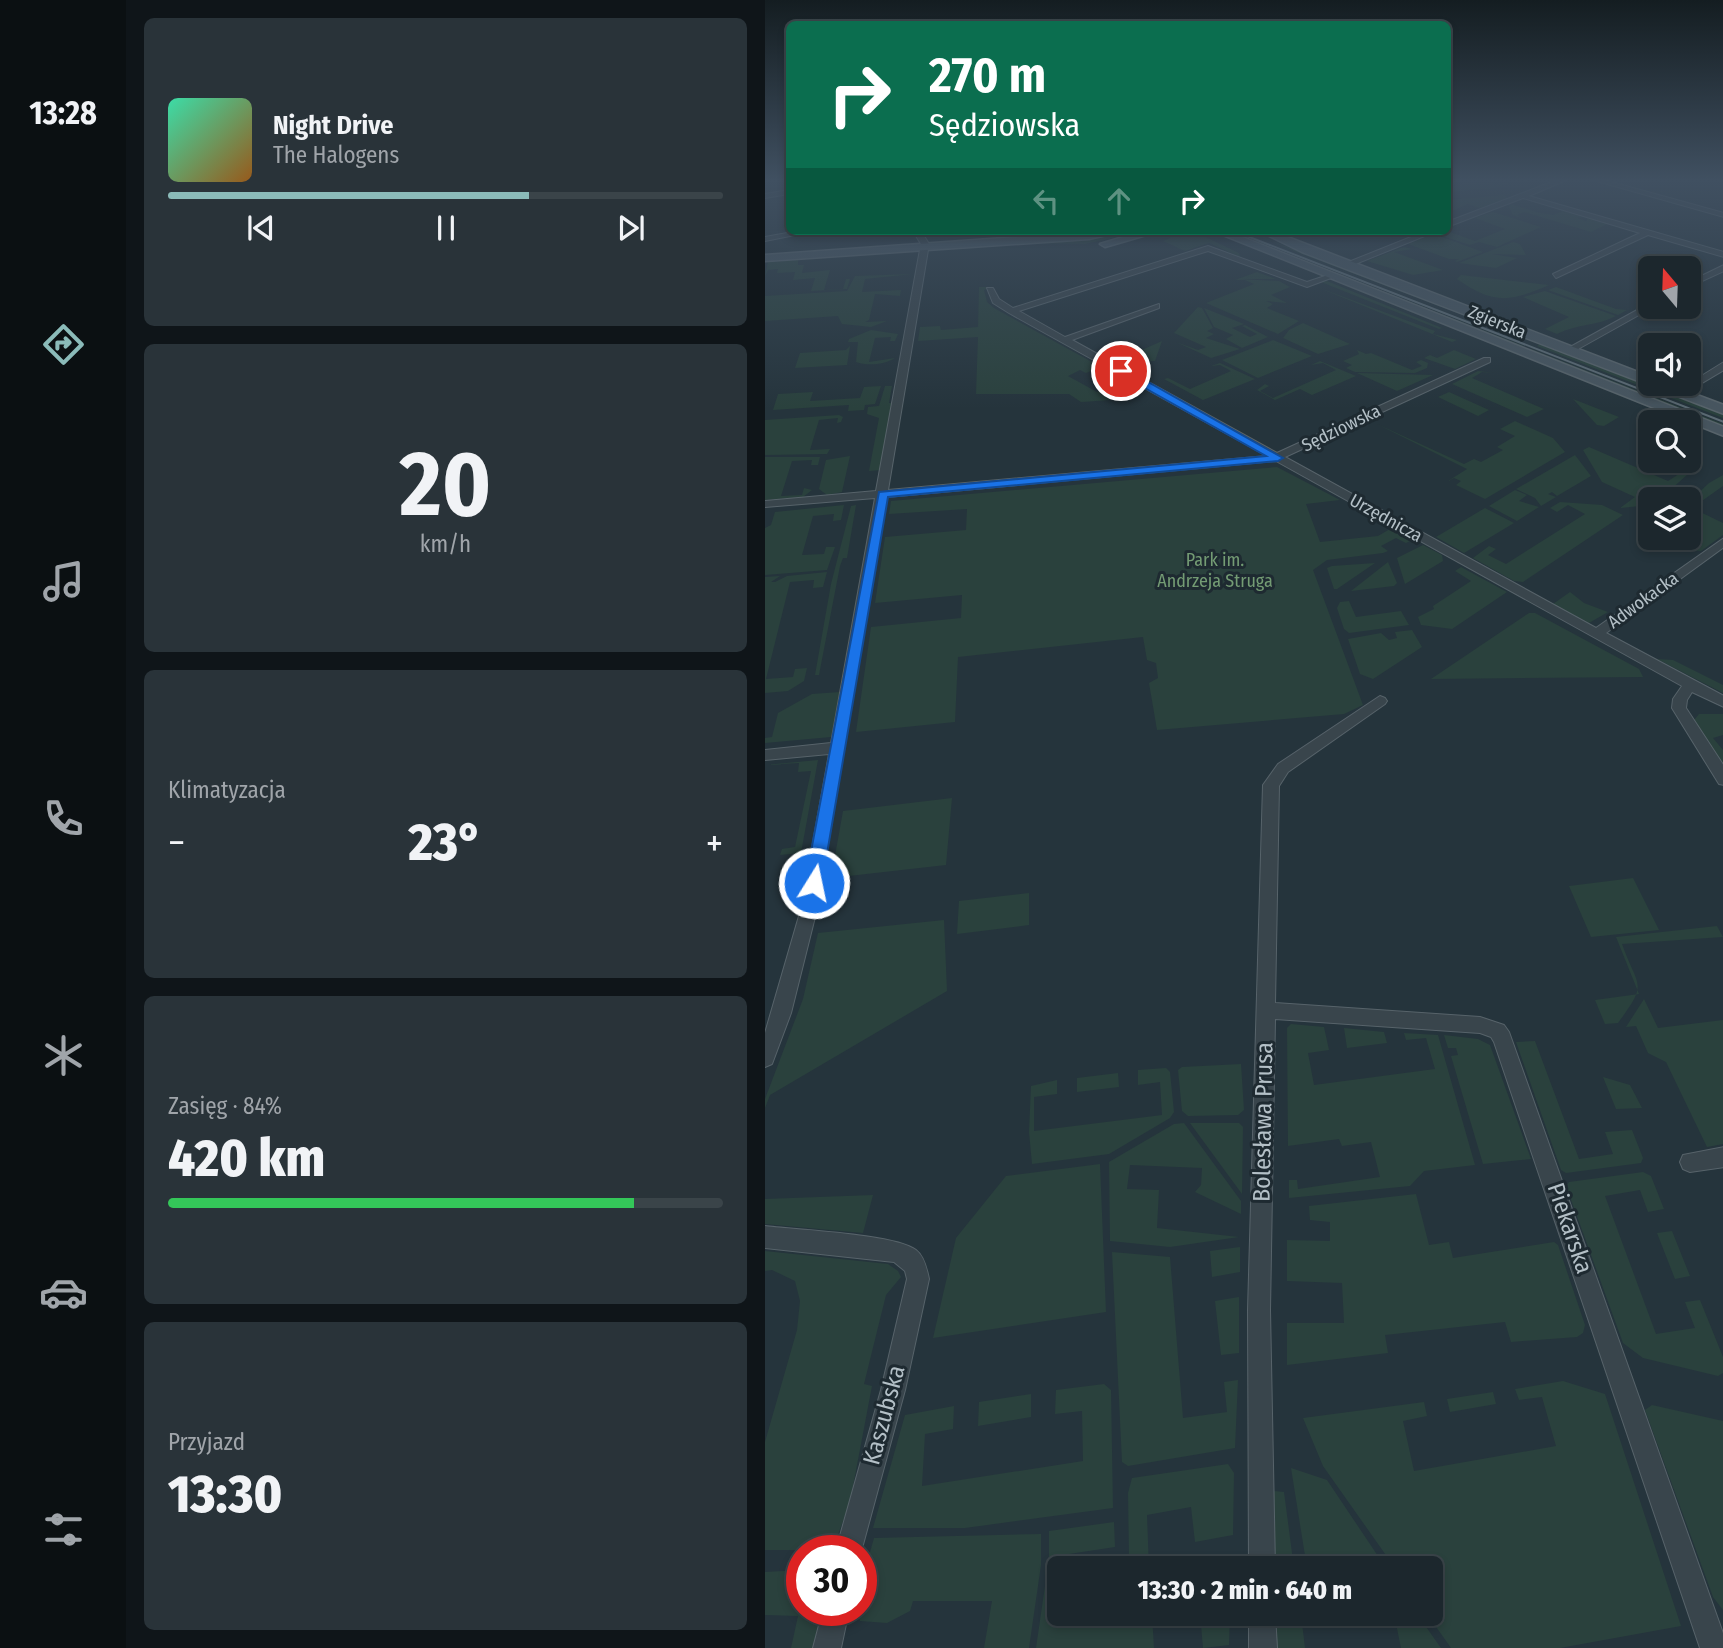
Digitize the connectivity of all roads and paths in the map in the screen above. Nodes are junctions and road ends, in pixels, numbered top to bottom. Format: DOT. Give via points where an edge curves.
graph roads {
  1 [pos="798,255"];
  2 [pos="924,255"];
  3 [pos="1187,255"];
  4 [pos="1226,255"];
  5 [pos="1276,255"];
  6 [pos="1321,255"];
  7 [pos="1371,255"];
  8 [pos="1600,255"];
  9 [pos="765,257"];
  10 [pos="1345,265"];
  11 [pos="1723,267"];
  12 [pos="1328,276"];
  13 [pos="1556,276"];
  14 [pos="1701,279"];
  15 [pos="990,290"];
  16 [pos="1156,306"];
  17 [pos="1012,311"];
  18 [pos="1638,313"];
  19 [pos="1064,340"];
  20 [pos="1568,351"];
  21 [pos="1487,360"];
  22 [pos="1723,365"];
  23 [pos="1638,378"];
  24 [pos="1701,379"];
  25 [pos="1687,396"];
  26 [pos="1723,410"];
  27 [pos="1723,432"];
  28 [pos="1278,458"];
  29 [pos="889,494"];
  30 [pos="765,504"];
  31 [pos="1723,541"];
  32 [pos="1596,634"];
  33 [pos="1690,685"];
  34 [pos="1380,701"];
  35 [pos="1723,702"];
  36 [pos="837,748"];
  37 [pos="765,755"];
  38 [pos="1723,780"];
  39 [pos="1265,1010"];
  40 [pos="765,1058"];
  41 [pos="1723,1157"];
  42 [pos="1690,1162"];
  43 [pos="765,1237"];
  44 [pos="853,1535"];
  45 [pos="1262,1556"];
  46 [pos="832,1626"];
  47 [pos="1262,1626"];
  48 [pos="827,1648"];
  49 [pos="1263,1648"];
  50 [pos="1714,1648"];
  1 -- 9 [label="main road"];
  2 -- 29 [label="street"];
  3 -- 17 [label="street"];
  4 -- 12 [label="street" via="1307,285"];
  5 -- 12 [label="main road, Zgierska"];
  6 -- 10 [label="main road, Zgierska"];
  7 -- 10 [label="street"];
  8 -- 13 [label="street"];
  10 -- 20 [label="main road, Zgierska"];
  11 -- 14 [label="street"];
  12 -- 27 [label="main road, Zgierska"];
  15 -- 17 [label="street, Urzędnicza" via="996,301"];
  16 -- 19 [label="street"];
  17 -- 19 [label="street, Urzędnicza"];
  18 -- 20 [label="street"];
  19 -- 28 [label="street, Urzędnicza"];
  20 -- 23 [label="main road, Zgierska"];
  21 -- 28 [label="street, Sędziowska"];
  22 -- 24 [label="street"];
  25 -- 26 [label="main road, Zgierska"];
  28 -- 29 [label="street, Sędziowska"];
  28 -- 32 [label="street, Urzędnicza"];
  29 -- 30 [label="street, Sędziowska"];
  29 -- 36 [label="street"];
  31 -- 32 [label="street, Adwokacka"];
  32 -- 33 [label="street, Urzędnicza"];
  33 -- 35 [label="street, Urzędnicza"];
  33 -- 38 [label="street" via="1679,708"];
  34 -- 39 [label="street, Bolesława Prusa" via="1283,768 1272,781 1267,824"];
  36 -- 37 [label="street"];
  36 -- 40 [label="street" via="809,909 789,990"];
  39 -- 45 [label="street, Bolesława Prusa" via="1259,1310"];
  39 -- 50 [label="street, Piekarska" via="1485,1025 1502,1038"];
  41 -- 42 [label="street"];
  43 -- 44 [label="street, Kaszubska" via="894,1251 913,1260 918,1279"];
  46 -- 48 [label="street"];
  47 -- 49 [label="street"];
}
